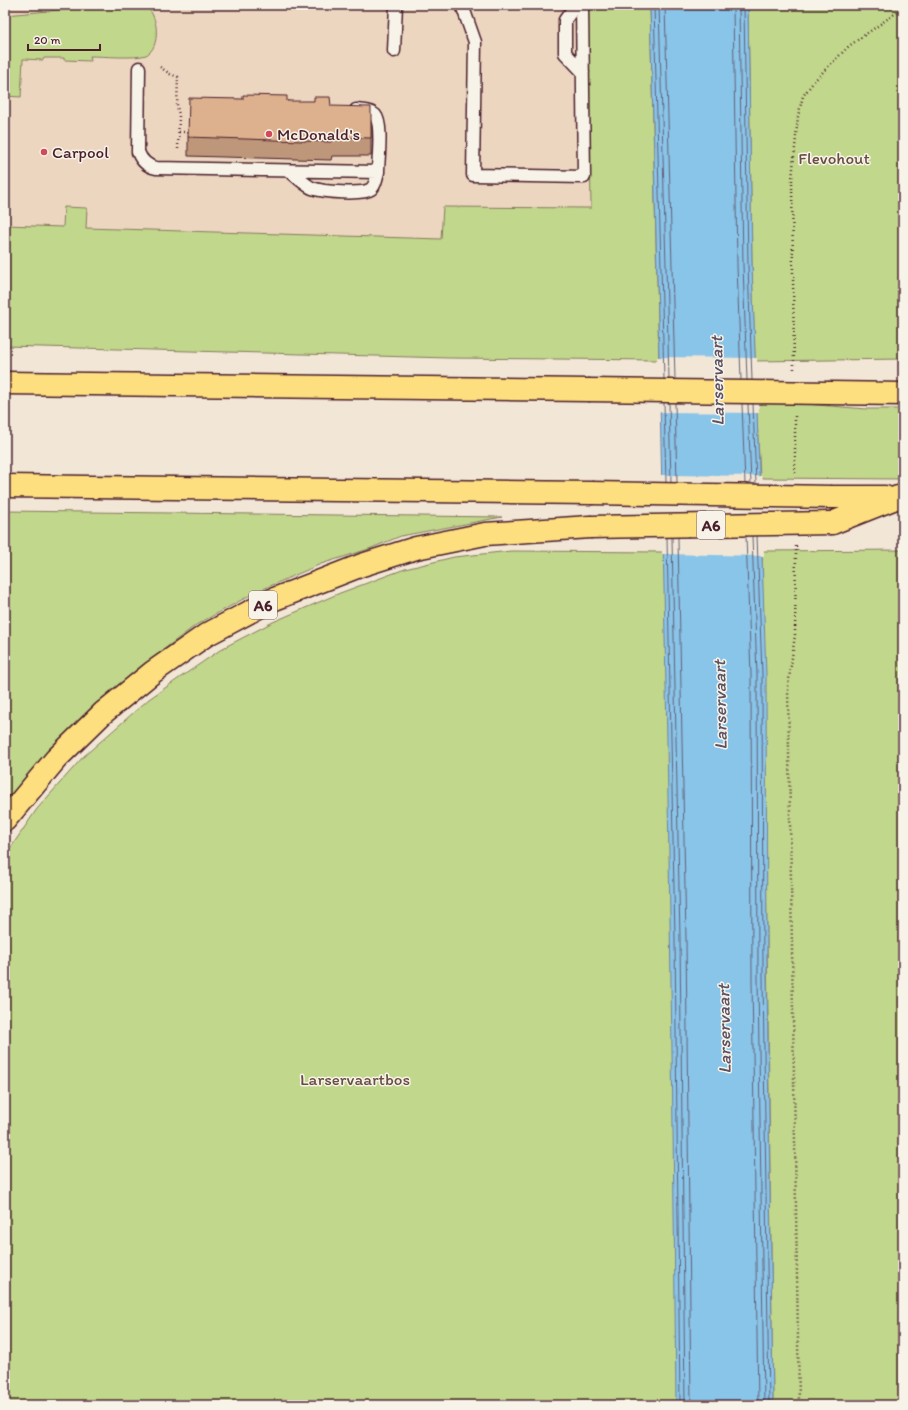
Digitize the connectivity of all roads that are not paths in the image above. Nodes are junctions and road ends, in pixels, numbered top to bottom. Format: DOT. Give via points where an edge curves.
graph roads {
  1 [pos="396,5"];
  2 [pos="462,5"];
  3 [pos="576,5"];
  4 [pos="582,5"];
  5 [pos="394,51"];
  6 [pos="139,68"];
  7 [pos="583,72"];
  8 [pos="347,110"];
  9 [pos="290,171"];
  10 [pos="378,172"];
  11 [pos="5,383"];
  12 [pos="903,394"];
  13 [pos="5,486"];
  14 [pos="900,497"];
  15 [pos="5,820"];
  1 -- 5 [label="lane"];
  2 -- 7 [label="lane" via="475,42 473,174 584,177"];
  3 -- 7 [label="lane" via="565,20 565,53"];
  4 -- 7 [label="lane"];
  6 -- 9 [label="lane" via="137,147 147,164 156,168"];
  8 -- 10 [label="lane" via="370,112 378,120"];
  9 -- 10 [label="lane"];
  9 -- 10 [label="lane" via="315,189 348,192 371,189"];
  11 -- 12 [label="highway, bridge"];
  13 -- 14 [label="highway, A6, bridge"];
  14 -- 15 [label="highway, A6, bridge" via="832,523 590,527 486,534 416,548 362,565 272,600 206,635 153,672 103,713 56,759"];
}
